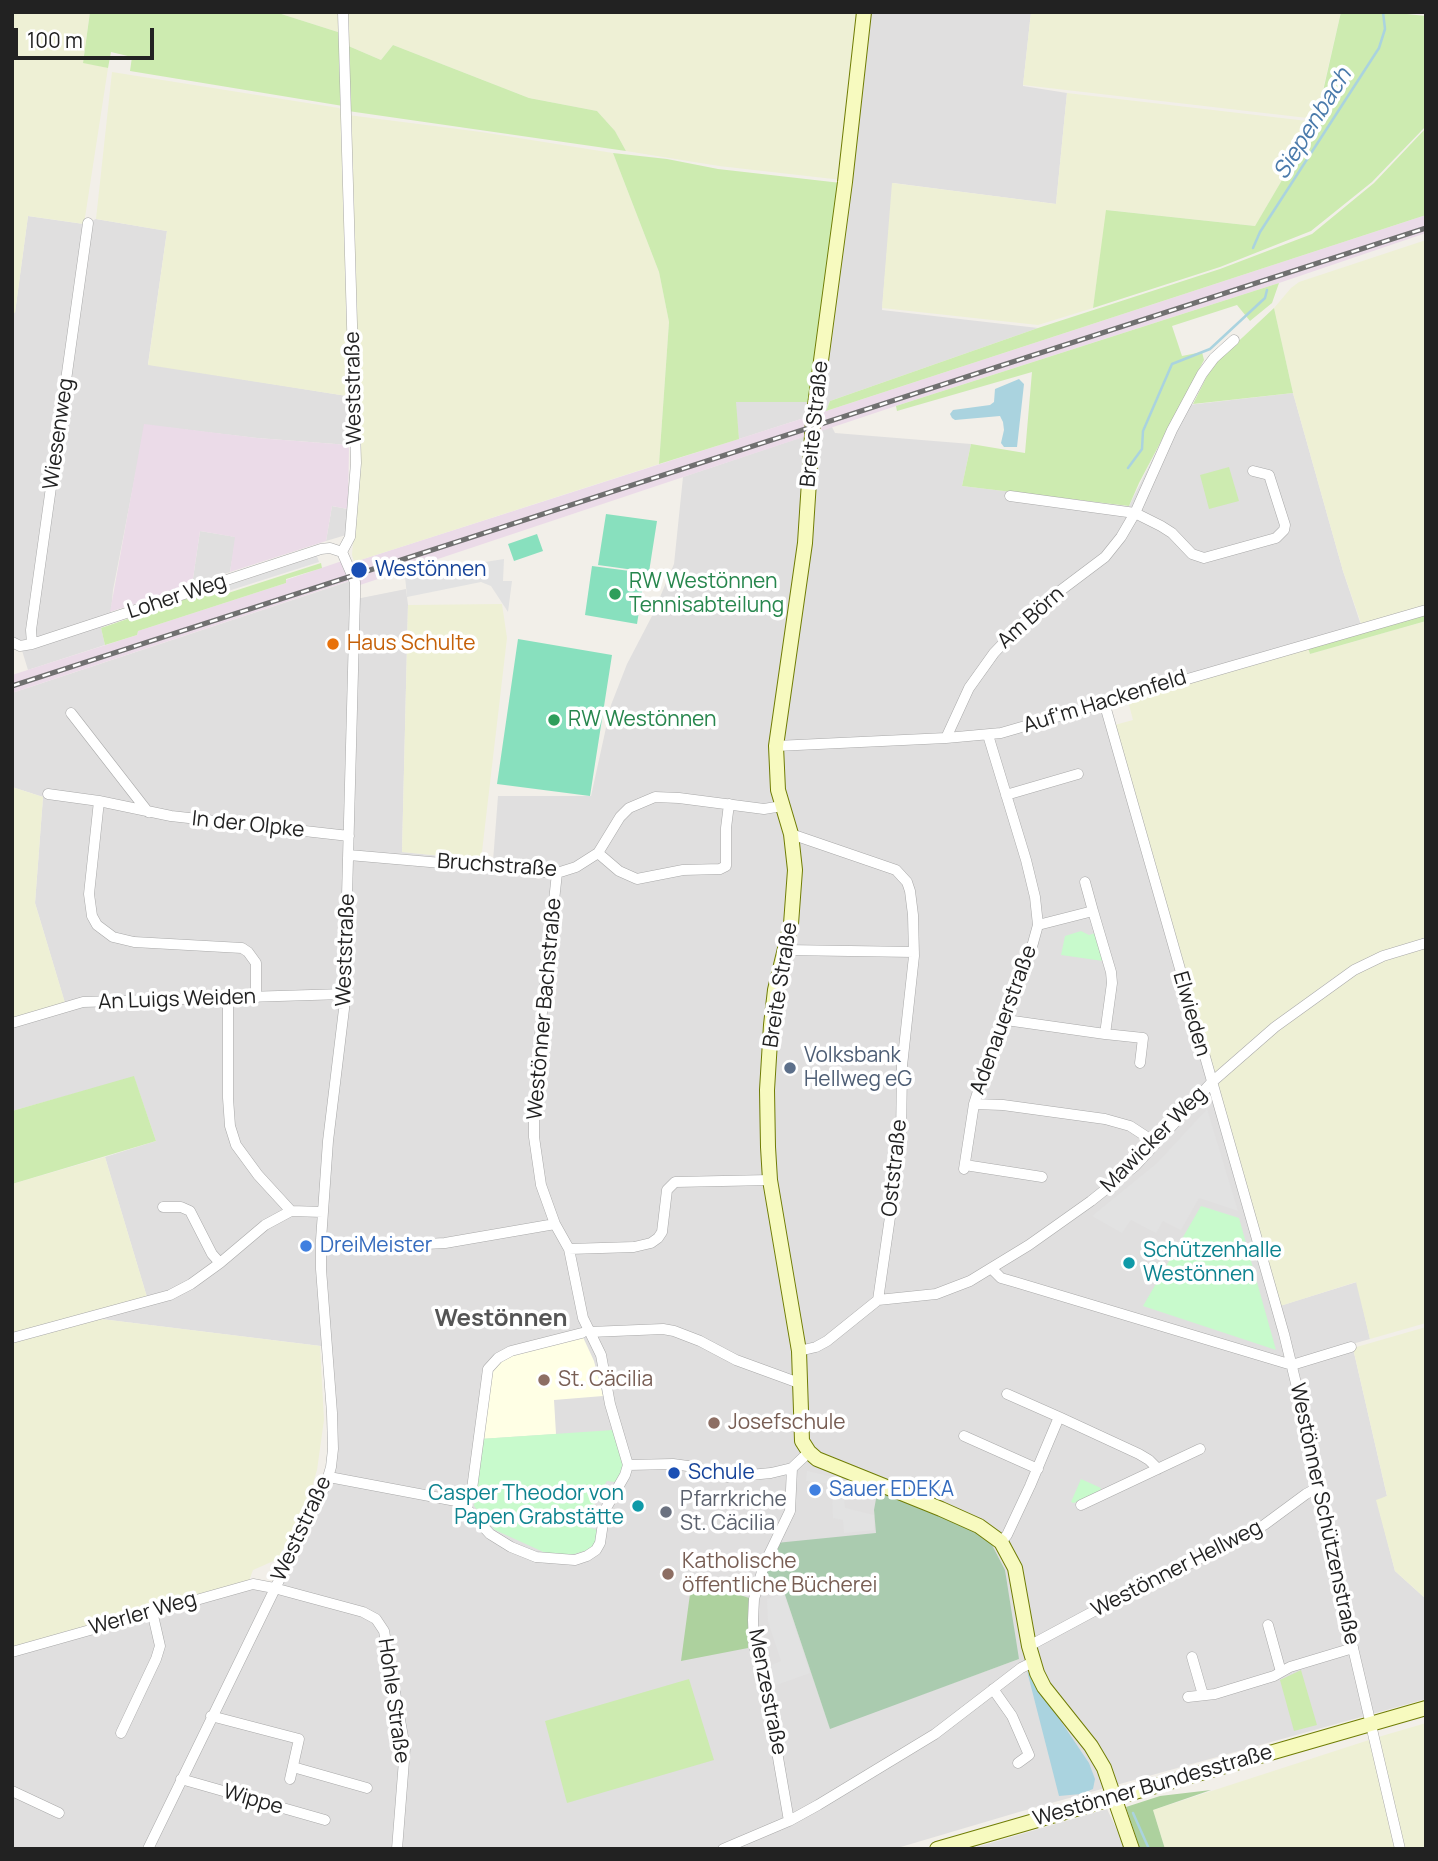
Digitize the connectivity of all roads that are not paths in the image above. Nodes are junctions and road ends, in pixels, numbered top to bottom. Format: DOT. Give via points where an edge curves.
graph roads {
  1 [pos="343,12"];
  2 [pos="864,12"];
  3 [pos="88,223"];
  4 [pos="1234,340"];
  5 [pos="1254,471"];
  6 [pos="1010,496"];
  7 [pos="1135,513"];
  8 [pos="342,552"];
  9 [pos="1426,610"];
  10 [pos="12,642"];
  11 [pos="32,644"];
  12 [pos="1104,702"];
  13 [pos="71,713"];
  14 [pos="988,735"];
  15 [pos="946,738"];
  16 [pos="776,746"];
  17 [pos="1078,774"];
  18 [pos="48,794"];
  19 [pos="1006,796"];
  20 [pos="99,801"];
  21 [pos="729,804"];
  22 [pos="782,806"];
  23 [pos="148,812"];
  24 [pos="791,834"];
  25 [pos="349,836"];
  26 [pos="598,853"];
  27 [pos="349,855"];
  28 [pos="557,873"];
  29 [pos="1085,882"];
  30 [pos="1093,911"];
  31 [pos="1038,925"];
  32 [pos="1426,943"];
  33 [pos="785,950"];
  34 [pos="914,952"];
  35 [pos="344,994"];
  36 [pos="256,998"];
  37 [pos="228,999"];
  38 [pos="1006,1020"];
  39 [pos="12,1023"];
  40 [pos="1105,1034"];
  41 [pos="1140,1063"];
  42 [pos="1212,1082"];
  43 [pos="974,1104"];
  44 [pos="1156,1143"];
  45 [pos="1042,1177"];
  46 [pos="770,1180"];
  47 [pos="163,1207"];
  48 [pos="291,1211"];
  49 [pos="323,1212"];
  50 [pos="555,1224"];
  51 [pos="321,1240"];
  52 [pos="569,1249"];
  53 [pos="219,1263"];
  54 [pos="992,1269"];
  55 [pos="878,1300"];
  56 [pos="586,1332"];
  57 [pos="12,1338"];
  58 [pos="1351,1347"];
  59 [pos="799,1351"];
  60 [pos="1292,1365"];
  61 [pos="799,1383"];
  62 [pos="1007,1394"];
  63 [pos="1059,1418"];
  64 [pos="964,1436"];
  65 [pos="1199,1449"];
  66 [pos="808,1452"];
  67 [pos="628,1465"];
  68 [pos="792,1468"];
  69 [pos="1038,1469"];
  70 [pos="1157,1469"];
  71 [pos="329,1477"];
  72 [pos="1321,1486"];
  73 [pos="1081,1504"];
  74 [pos="465,1507"];
  75 [pos="1001,1542"];
  76 [pos="274,1588"];
  77 [pos="152,1611"];
  78 [pos="1268,1625"];
  79 [pos="1029,1646"];
  80 [pos="1353,1648"];
  81 [pos="12,1652"];
  82 [pos="1192,1657"];
  83 [pos="1033,1662"];
  84 [pos="1281,1672"];
  85 [pos="993,1689"];
  86 [pos="1203,1695"];
  87 [pos="1188,1697"];
  88 [pos="1426,1708"];
  89 [pos="211,1716"];
  90 [pos="1369,1724"];
  91 [pos="121,1733"];
  92 [pos="1018,1763"];
  93 [pos="293,1767"];
  94 [pos="180,1779"];
  95 [pos="290,1779"];
  96 [pos="367,1788"];
  97 [pos="12,1791"];
  98 [pos="1113,1797"];
  99 [pos="59,1813"];
  100 [pos="325,1821"];
  101 [pos="789,1821"];
  102 [pos="148,1849"];
  103 [pos="397,1849"];
  104 [pos="723,1849"];
  105 [pos="937,1849"];
  106 [pos="1132,1849"];
  107 [pos="1400,1849"];
  1 -- 8 [label="street, Weststraße" via="356,463 350,537"];
  2 -- 16 [label="street, Breite Straße" via="813,420 805,543"];
  3 -- 11 [label="street, Wiesenweg"];
  4 -- 7 [label="street, Am Börn" via="1202,374"];
  5 -- 7 [label="street" via="1269,475 1285,525 1276,538 1213,557 1198,557 1172,533"];
  6 -- 7 [label="street"];
  7 -- 15 [label="street, Am Börn" via="1105,557 1036,609 994,653 969,688"];
  8 -- 11 [label="street, Loher Weg" via="321,549"];
  8 -- 25 [label="street, Weststraße" via="355,582"];
  9 -- 12 [label="street, Auf'm Hackenfeld"];
  10 -- 11 [label="street, Loher Weg"];
  12 -- 14 [label="street, Auf'm Hackenfeld"];
  12 -- 42 [label="street, Elwieden"];
  13 -- 23 [label="street"];
  14 -- 15 [label="street, Auf'm Hackenfeld"];
  14 -- 19 [label="street, Adenauerstraße"];
  15 -- 16 [label="street, Auf'm Hackenfeld"];
  16 -- 22 [label="street, Breite Straße"];
  17 -- 19 [label="street"];
  18 -- 20 [label="street, In der Olpke"];
  19 -- 31 [label="street, Adenauerstraße" via="1026,860"];
  20 -- 23 [label="street, In der Olpke"];
  20 -- 36 [label="street" via="89,894 97,925 113,937 134,942 242,948 256,963"];
  21 -- 22 [label="street, Bruchstraße" via="764,809"];
  21 -- 26 [label="street, Bruchstraße" via="668,797 640,802 620,817"];
  21 -- 26 [label="street" via="726,866 720,869 637,879"];
  22 -- 24 [label="street, Breite Straße"];
  23 -- 25 [label="street, In der Olpke"];
  24 -- 33 [label="street, Breite Straße" via="794,887"];
  24 -- 34 [label="street, Oststraße" via="903,876 910,891"];
  25 -- 27 [label="street, Weststraße"];
  26 -- 28 [label="street, Bruchstraße"];
  27 -- 28 [label="street, Bruchstraße"];
  27 -- 35 [label="street, Weststraße"];
  28 -- 50 [label="street, Westönner Bachstraße" via="534,1108 541,1185"];
  29 -- 30 [label="street"];
  30 -- 31 [label="street"];
  30 -- 40 [label="street" via="1111,972"];
  31 -- 38 [label="street, Adenauerstraße"];
  32 -- 42 [label="street, Mawicker Weg" via="1373,960 1333,983"];
  33 -- 34 [label="street"];
  33 -- 46 [label="street, Breite Straße" via="775,990 767,1090"];
  34 -- 55 [label="street, Oststraße" via="902,1066 901,1141"];
  35 -- 36 [label="street, An Luigs Weiden"];
  35 -- 49 [label="street, Weststraße"];
  36 -- 37 [label="street, An Luigs Weiden"];
  37 -- 39 [label="street, An Luigs Weiden" via="83,1002"];
  37 -- 48 [label="street" via="228,1098 233,1137"];
  38 -- 40 [label="street"];
  38 -- 43 [label="street, Adenauerstraße"];
  40 -- 41 [label="street" via="1143,1038"];
  42 -- 44 [label="street, Mawicker Weg"];
  42 -- 60 [label="street, Elwieden"];
  43 -- 44 [label="street" via="1105,1119 1130,1126"];
  43 -- 45 [label="street, Adenauerstraße" via="964,1167"];
  44 -- 54 [label="street, Mawicker Weg" via="1091,1201"];
  46 -- 52 [label="street" via="675,1182 667,1190 662,1231 652,1243"];
  46 -- 59 [label="street, Breite Straße"];
  47 -- 53 [label="street" via="190,1211"];
  48 -- 49 [label="street"];
  48 -- 53 [label="street" via="265,1225"];
  49 -- 51 [label="street, Weststraße"];
  50 -- 51 [label="street" via="445,1243 350,1248"];
  50 -- 52 [label="street, Westönner Bachstraße"];
  51 -- 71 [label="street, Weststraße" via="333,1449"];
  52 -- 56 [label="street, Westönner Bachstraße"];
  53 -- 57 [label="street" via="170,1295"];
  54 -- 55 [label="street, Mawicker Weg" via="936,1294"];
  54 -- 60 [label="street, Westönner Schützenstraße" via="1001,1278"];
  55 -- 59 [label="street" via="827,1341"];
  56 -- 61 [label="street" via="674,1331"];
  56 -- 67 [label="street, Westönner Bachstraße" via="601,1355"];
  56 -- 74 [label="street" via="511,1351 488,1369 472,1489"];
  58 -- 60 [label="street"];
  59 -- 61 [label="street, Breite Straße"];
  60 -- 72 [label="street, Westönner Schützenstraße"];
  61 -- 66 [label="street, Breite Straße" via="802,1441"];
  62 -- 63 [label="street"];
  63 -- 69 [label="street"];
  63 -- 70 [label="street" via="1139,1454"];
  64 -- 69 [label="street"];
  65 -- 70 [label="street"];
  66 -- 68 [label="street"];
  66 -- 75 [label="street" via="972,1523"];
  67 -- 68 [label="street" via="673,1464 729,1477"];
  67 -- 74 [label="street" via="605,1510 600,1543 596,1550 575,1560 536,1557 511,1547 490,1534"];
  68 -- 101 [label="street, Menzestraße" via="790,1511 764,1565 753,1620"];
  69 -- 75 [label="street"];
  70 -- 73 [label="street"];
  71 -- 74 [label="street" via="456,1501"];
  71 -- 76 [label="street, Weststraße"];
  72 -- 79 [label="street, Westönner Hellweg" via="1240,1539"];
  72 -- 80 [label="street, Westönner Schützenstraße"];
  75 -- 79 [label="street" via="1015,1568"];
  76 -- 77 [label="street, Werler Weg" via="253,1584"];
  76 -- 89 [label="street, Weststraße"];
  76 -- 103 [label="street, Hohle Straße" via="363,1612 376,1619 384,1631 405,1748"];
  77 -- 81 [label="street, Werler Weg"];
  77 -- 91 [label="street" via="160,1646"];
  78 -- 84 [label="street"];
  79 -- 83 [label="street"];
  80 -- 84 [label="street"];
  80 -- 90 [label="street, Westönner Schützenstraße"];
  82 -- 86 [label="street"];
  83 -- 85 [label="street"];
  83 -- 98 [label="street" via="1044,1687 1091,1746"];
  84 -- 86 [label="street"];
  85 -- 92 [label="street" via="1012,1716 1029,1755"];
  85 -- 101 [label="street" via="935,1734"];
  86 -- 87 [label="street"];
  88 -- 90 [label="street, Westönner Bundesstraße"];
  89 -- 93 [label="street" via="299,1739"];
  89 -- 94 [label="street, Weststraße"];
  90 -- 98 [label="street, Westönner Bundesstraße"];
  90 -- 107 [label="street, Westönner Schützenstraße"];
  93 -- 95 [label="street"];
  93 -- 96 [label="street"];
  94 -- 100 [label="street, Wippe"];
  94 -- 102 [label="street, Weststraße"];
  97 -- 99 [label="street"];
  98 -- 105 [label="street, Westönner Bundesstraße"];
  98 -- 106 [label="street"];
  101 -- 104 [label="street"];
}
